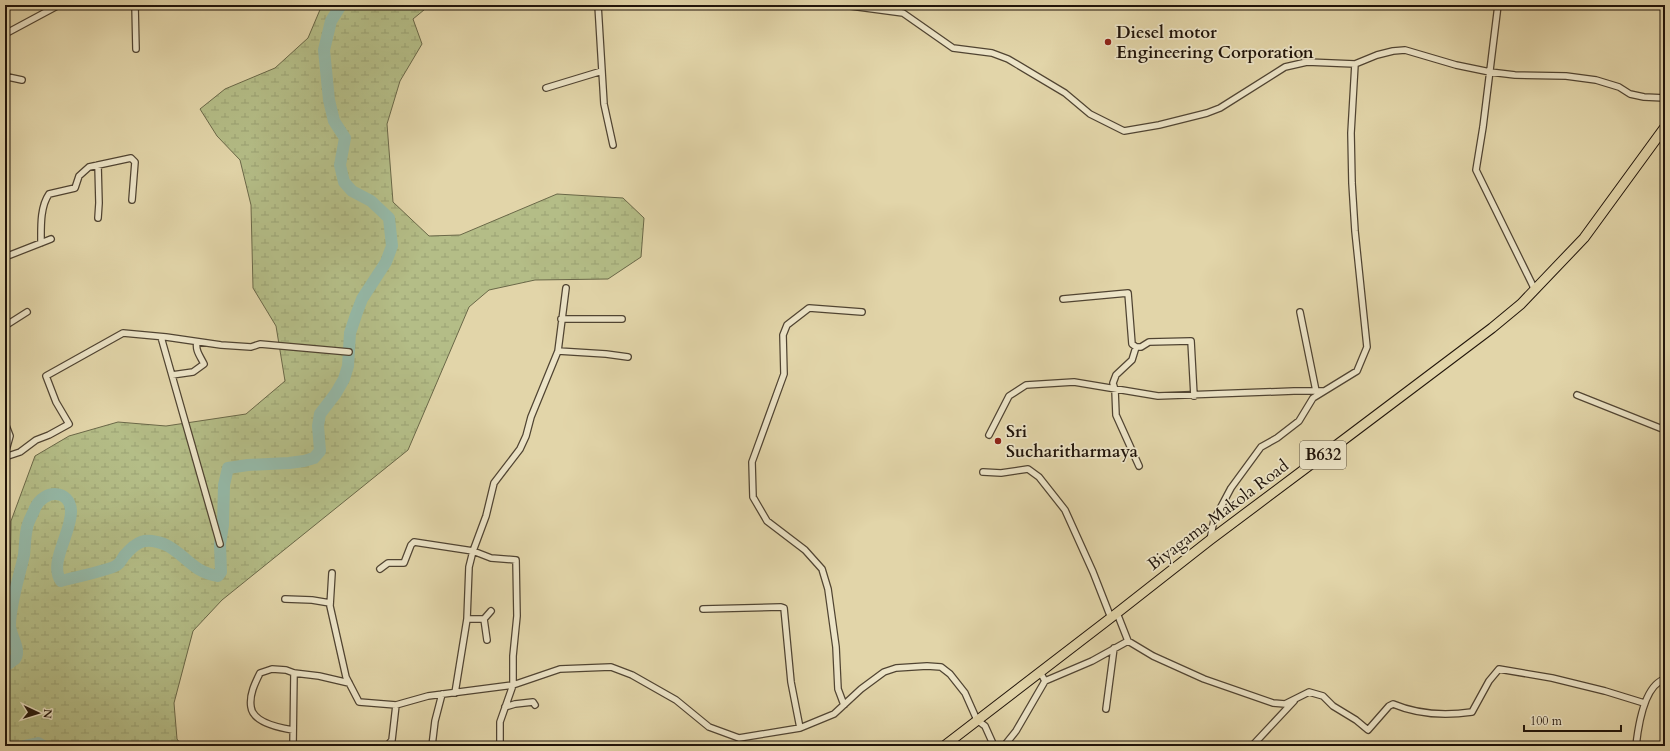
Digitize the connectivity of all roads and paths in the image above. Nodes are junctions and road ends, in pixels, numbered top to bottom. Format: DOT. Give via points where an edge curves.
graph roads {
  1 [pos="59,5"];
  2 [pos="135,5"];
  3 [pos="598,5"];
  4 [pos="847,5"];
  5 [pos="1498,5"];
  6 [pos="5,34"];
  7 [pos="136,49"];
  8 [pos="1355,64"];
  9 [pos="602,71"];
  10 [pos="5,72"];
  11 [pos="1490,72"];
  12 [pos="22,80"];
  13 [pos="546,88"];
  14 [pos="1665,98"];
  15 [pos="1665,127"];
  16 [pos="613,145"];
  17 [pos="98,165"];
  18 [pos="132,200"];
  19 [pos="98,218"];
  20 [pos="51,239"];
  21 [pos="41,243"];
  22 [pos="5,257"];
  23 [pos="566,288"];
  24 [pos="1535,290"];
  25 [pos="1063,299"];
  26 [pos="28,312"];
  27 [pos="862,312"];
  28 [pos="1300,312"];
  29 [pos="561,319"];
  30 [pos="622,319"];
  31 [pos="5,326"];
  32 [pos="161,336"];
  33 [pos="198,342"];
  34 [pos="1136,347"];
  35 [pos="558,351"];
  36 [pos="349,352"];
  37 [pos="628,357"];
  38 [pos="172,375"];
  39 [pos="1116,390"];
  40 [pos="1316,391"];
  41 [pos="1324,391"];
  42 [pos="1577,395"];
  43 [pos="1194,396"];
  44 [pos="5,423"];
  45 [pos="1665,430"];
  46 [pos="989,435"];
  47 [pos="5,456"];
  48 [pos="1139,466"];
  49 [pos="983,472"];
  50 [pos="5,535"];
  51 [pos="1210,540"];
  52 [pos="220,544"];
  53 [pos="5,549"];
  54 [pos="473,551"];
  55 [pos="380,569"];
  56 [pos="332,573"];
  57 [pos="5,597"];
  58 [pos="285,599"];
  59 [pos="330,603"];
  60 [pos="703,609"];
  61 [pos="491,611"];
  62 [pos="1114,616"];
  63 [pos="484,619"];
  64 [pos="466,620"];
  65 [pos="487,640"];
  66 [pos="1128,641"];
  67 [pos="1114,648"];
  68 [pos="1040,672"];
  69 [pos="294,673"];
  70 [pos="1665,679"];
  71 [pos="1045,681"];
  72 [pos="349,683"];
  73 [pos="513,685"];
  74 [pos="455,692"];
  75 [pos="442,694"];
  76 [pos="1296,700"];
  77 [pos="1644,703"];
  78 [pos="396,705"];
  79 [pos="536,705"];
  80 [pos="844,705"];
  81 [pos="505,707"];
  82 [pos="1106,709"];
  83 [pos="977,720"];
  84 [pos="800,728"];
  85 [pos="293,730"];
  86 [pos="293,746"];
  87 [pos="387,746"];
  88 [pos="432,746"];
  89 [pos="500,746"];
  90 [pos="944,746"];
  91 [pos="994,746"];
  92 [pos="1004,746"];
  93 [pos="1252,746"];
  94 [pos="1636,746"];
  1 -- 6 [label="street"];
  2 -- 7 [label="street"];
  3 -- 9 [label="street"];
  4 -- 8 [label="street" via="903,13 953,48 992,53 1008,59 1066,93 1090,114 1124,131 1183,119 1220,108 1285,67 1307,62"];
  5 -- 11 [label="street"];
  8 -- 11 [label="street" via="1377,55 1405,50"];
  8 -- 41 [label="street" via="1351,133 1352,183 1367,347 1357,371"];
  9 -- 13 [label="street"];
  9 -- 16 [label="street" via="604,104"];
  10 -- 12 [label="street" via="8,78"];
  11 -- 14 [label="street" via="1596,80 1619,87 1630,94"];
  11 -- 24 [label="street" via="1476,170"];
  15 -- 24 [label="main road, Biyagama Makola Road / B632" via="1584,238"];
  17 -- 18 [label="street" via="131,158 135,162"];
  17 -- 19 [label="street"];
  17 -- 21 [label="street" via="89,167 79,176 75,188 49,194 45,200 41,223"];
  20 -- 21 [label="street"];
  21 -- 22 [label="street"];
  23 -- 29 [label="street"];
  24 -- 51 [label="main road, Biyagama Makola Road / B632" via="1492,328"];
  25 -- 34 [label="street" via="1128,293 1132,344"];
  26 -- 31 [label="street"];
  27 -- 80 [label="street" via="810,308 787,325 783,335 784,374 752,462 753,497 767,521 805,550 822,569 828,588 836,647 838,689"];
  28 -- 40 [label="street"];
  29 -- 30 [label="street"];
  29 -- 35 [label="street"];
  32 -- 33 [label="street"];
  32 -- 38 [label="street"];
  32 -- 47 [label="street" via="123,334 46,376 56,402 69,424 36,440 20,452"];
  33 -- 36 [label="street" via="240,347 260,344"];
  33 -- 38 [label="street" via="197,351 204,364 194,372"];
  34 -- 39 [label="street" via="1132,360 1116,375 1113,383"];
  34 -- 43 [label="street" via="1149,342 1191,341"];
  35 -- 37 [label="street"];
  35 -- 54 [label="street" via="526,436 494,483 486,516"];
  38 -- 52 [label="street"];
  39 -- 43 [label="street" via="1158,396"];
  39 -- 46 [label="street" via="1074,382 1026,385 1009,396"];
  39 -- 48 [label="street" via="1116,416"];
  40 -- 41 [label="street"];
  40 -- 43 [label="street" via="1264,391"];
  41 -- 51 [label="street" via="1313,398 1299,421 1261,447 1231,488 1214,520"];
  42 -- 45 [label="street"];
  44 -- 47 [label="street" via="10,436"];
  49 -- 62 [label="street" via="1000,473 1028,469 1039,477 1065,510"];
  50 -- 53 [label="street"];
  51 -- 62 [label="main road, Biyagama Makola Road / B632"];
  53 -- 57 [label="street"];
  54 -- 55 [label="street" via="414,542 404,562 388,563"];
  54 -- 64 [label="street" via="469,567"];
  54 -- 73 [label="street" via="491,558 516,560 517,616 512,656"];
  56 -- 59 [label="street"];
  58 -- 59 [label="street"];
  59 -- 72 [label="street"];
  60 -- 84 [label="street" via="784,608 791,682"];
  61 -- 63 [label="street"];
  62 -- 66 [label="street"];
  62 -- 68 [label="main road, Biyagama Makola Road / B632"];
  63 -- 64 [label="street"];
  63 -- 65 [label="street"];
  64 -- 74 [label="street"];
  66 -- 67 [label="street"];
  66 -- 76 [label="street" via="1152,656 1204,679 1274,703 1285,704"];
  67 -- 71 [label="street" via="1092,661"];
  67 -- 82 [label="street"];
  68 -- 71 [label="street"];
  68 -- 83 [label="main road, Biyagama Makola Road / B632"];
  69 -- 72 [label="street"];
  69 -- 85 [label="street"];
  69 -- 85 [label="street" via="272,670 260,673 253,687 251,707 257,717 268,725"];
  70 -- 77 [label="street" via="1652,689"];
  71 -- 92 [label="street" via="1016,731"];
  72 -- 78 [label="street" via="359,702"];
  73 -- 74 [label="street"];
  73 -- 81 [label="street"];
  73 -- 84 [label="street" via="560,669 611,668 632,675 676,700 709,727 739,738"];
  74 -- 75 [label="street"];
  75 -- 78 [label="street"];
  75 -- 88 [label="street"];
  76 -- 77 [label="street" via="1309,692 1322,696 1368,730 1393,704 1410,711 1450,715 1472,712 1499,669 1605,691"];
  76 -- 93 [label="street"];
  77 -- 94 [label="street"];
  78 -- 87 [label="street" via="392,740"];
  79 -- 81 [label="street" via="533,702"];
  80 -- 83 [label="street" via="884,672 896,668 941,667 965,693"];
  80 -- 84 [label="street" via="834,714"];
  81 -- 89 [label="street" via="500,722"];
  83 -- 90 [label="main road, Biyagama Makola Road / B632"];
  83 -- 91 [label="street" via="985,726"];
  85 -- 86 [label="street"];
}
